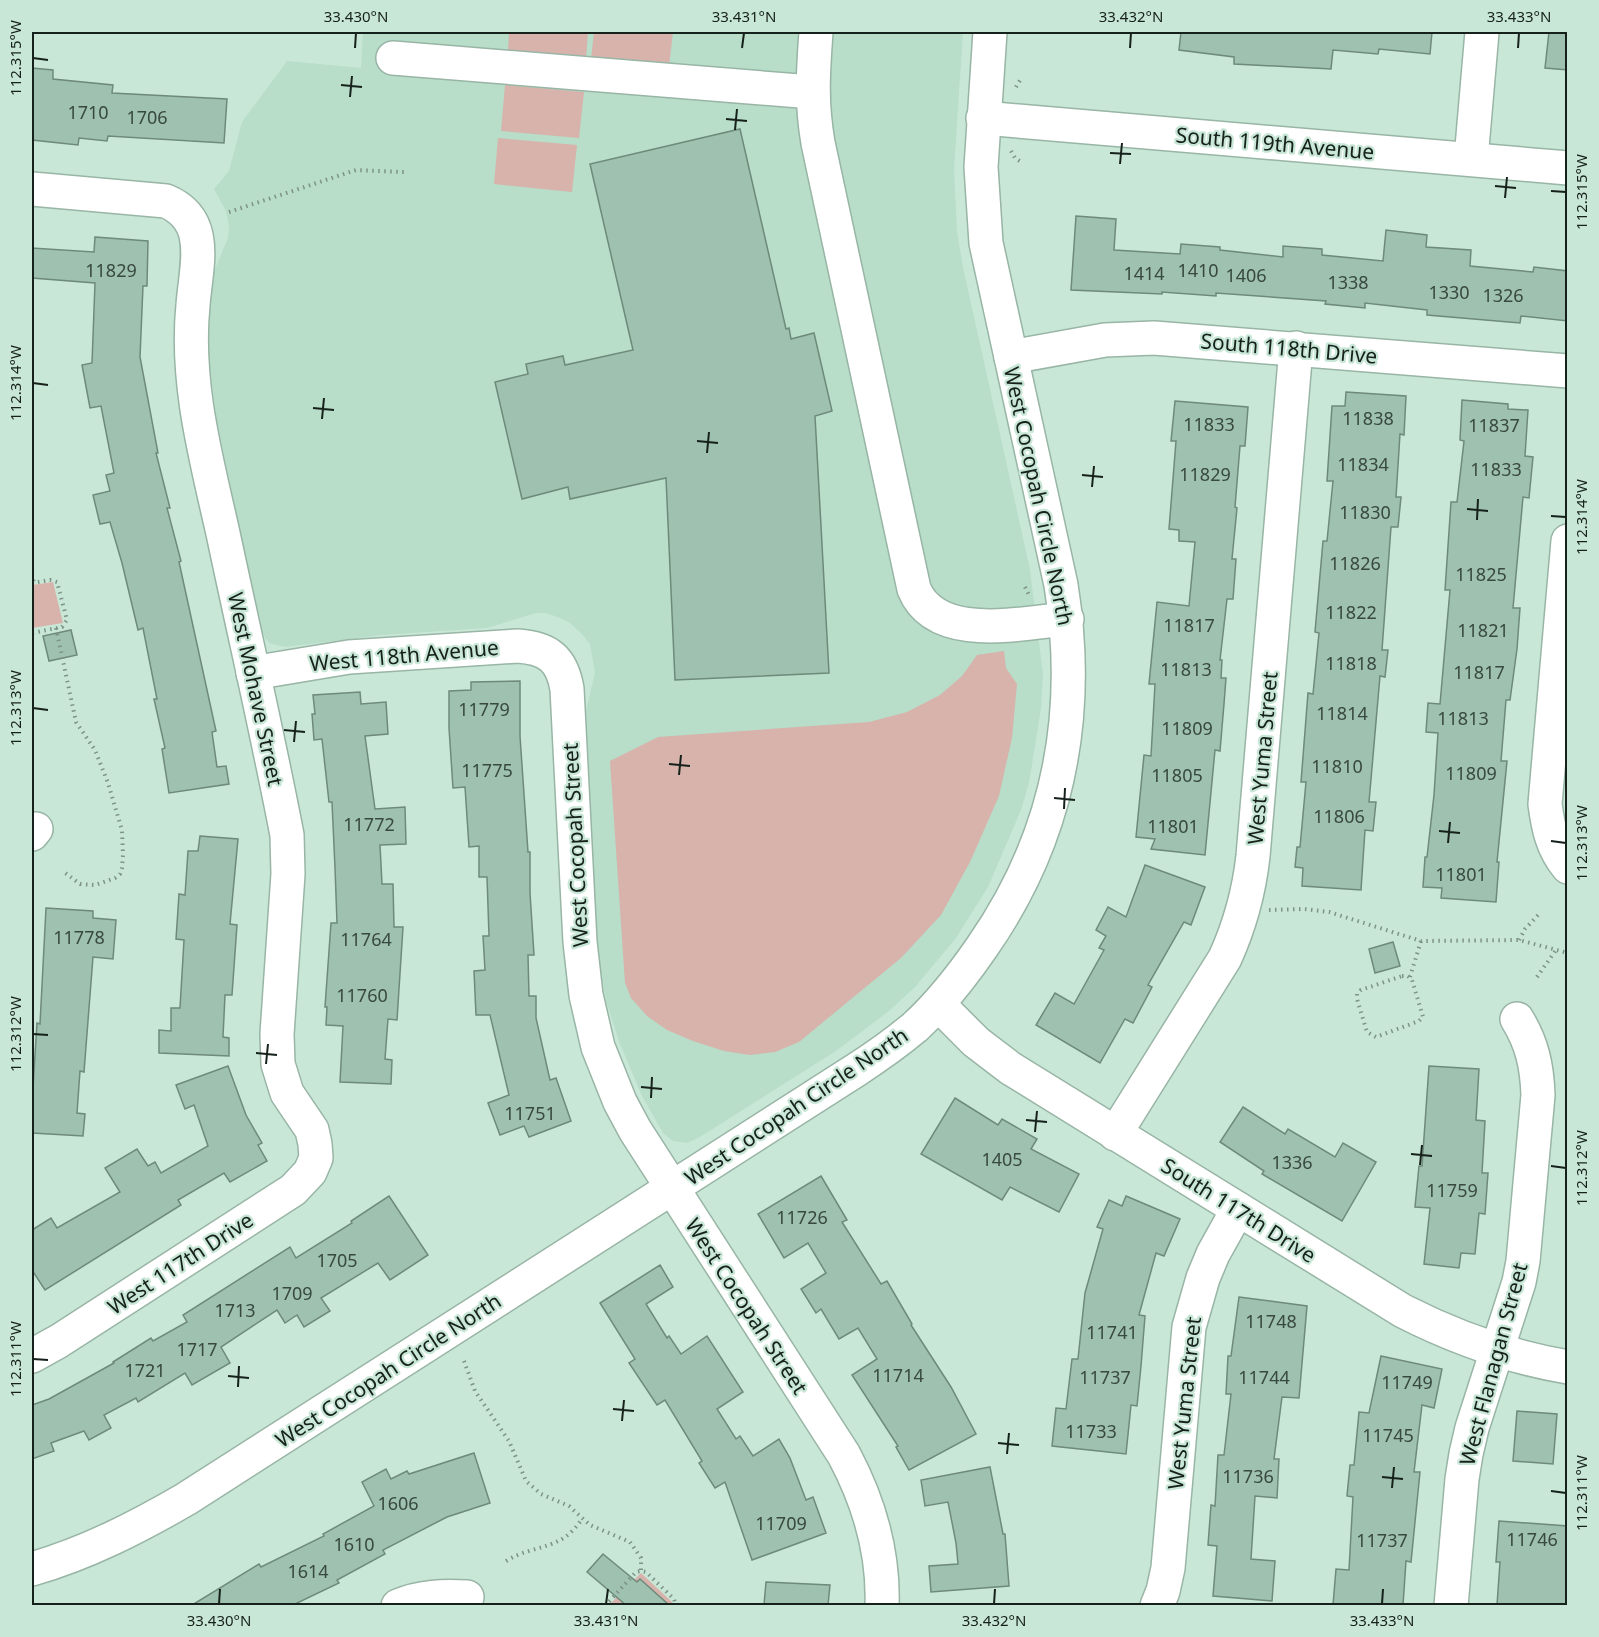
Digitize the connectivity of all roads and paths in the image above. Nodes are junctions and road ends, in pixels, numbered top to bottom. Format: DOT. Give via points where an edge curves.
graph roads {
  1 [pos="816,32"];
  2 [pos="990,32"];
  3 [pos="1482,32"];
  4 [pos="393,58"];
  5 [pos="812,92"];
  6 [pos="982,118"];
  7 [pos="1471,159"];
  8 [pos="1568,168"];
  9 [pos="404,172"];
  10 [pos="32,189"];
  11 [pos="230,212"];
  12 [pos="1296,348"];
  13 [pos="1011,357"];
  14 [pos="1568,371"];
  15 [pos="1568,541"];
  16 [pos="32,574"];
  17 [pos="33,583"];
  18 [pos="1067,619"];
  19 [pos="56,628"];
  20 [pos="32,633"];
  21 [pos="553,657"];
  22 [pos="253,673"];
  23 [pos="1568,867"];
  24 [pos="64,872"];
  25 [pos="1265,910"];
  26 [pos="1539,913"];
  27 [pos="1519,940"];
  28 [pos="1421,941"];
  29 [pos="1556,950"];
  30 [pos="1568,953"];
  31 [pos="1538,977"];
  32 [pos="1410,978"];
  33 [pos="938,1004"];
  34 [pos="1517,1019"];
  35 [pos="1115,1134"];
  36 [pos="316,1158"];
  37 [pos="672,1188"];
  38 [pos="1238,1209"];
  39 [pos="1498,1352"];
  40 [pos="32,1356"];
  41 [pos="464,1361"];
  42 [pos="1568,1367"];
  43 [pos="582,1519"];
  44 [pos="506,1561"];
  45 [pos="32,1569"];
  46 [pos="641,1571"];
  47 [pos="467,1597"];
  48 [pos="398,1605"];
  49 [pos="605,1605"];
  50 [pos="676,1605"];
  51 [pos="882,1605"];
  52 [pos="1157,1605"];
  53 [pos="1451,1605"];
  1 -- 5 [label="street"];
  2 -- 6 [label="street, West Cocopah Circle North"];
  3 -- 7 [label="street"];
  4 -- 5 [label="street"];
  5 -- 18 [label="street" via="818,143 918,599 939,618 966,625"];
  6 -- 7 [label="street, South 119th Avenue"];
  6 -- 13 [label="street, West Cocopah Circle North" via="985,234"];
  7 -- 8 [label="street, South 119th Avenue"];
  9 -- 11 [label="path" via="357,170"];
  10 -- 22 [label="street, West Mohave Street" via="166,201 189,216 195,228 191,340 196,406"];
  12 -- 13 [label="street, South 118th Drive" via="1129,338"];
  12 -- 14 [label="street, South 118th Drive"];
  12 -- 35 [label="street, West Yuma Street" via="1247,898 1225,958"];
  13 -- 18 [label="street, West Cocopah Circle North"];
  15 -- 23 [label="street" via="1545,804 1552,841"];
  16 -- 17 [label="path"];
  17 -- 19 [label="path" via="50,579 57,582 67,620 64,626"];
  18 -- 33 [label="street, West Cocopah Circle North" via="1068,718 1059,772 1037,847 1009,906"];
  19 -- 20 [label="path"];
  19 -- 24 [label="path" via="76,722 95,750 108,783 122,830 123,855 120,874 95,885 80,884"];
  21 -- 22 [label="street, West 118th Avenue" via="518,646 349,657"];
  21 -- 37 [label="street, West Cocopah Street" via="567,689 580,942 591,1022 620,1102"];
  22 -- 36 [label="street, West Mohave Street" via="287,835 278,1064 287,1093 312,1130"];
  25 -- 28 [label="path" via="1329,912"];
  26 -- 27 [label="path"];
  27 -- 28 [label="path"];
  27 -- 29 [label="path"];
  28 -- 32 [label="path"];
  29 -- 30 [label="path"];
  29 -- 31 [label="path"];
  32 -- 32 [label="path" via="1423,1017 1376,1037 1369,1034 1357,994 1402,976"];
  33 -- 35 [label="street, South 117th Drive" via="992,1055"];
  33 -- 37 [label="street, West Cocopah Circle North" via="874,1058"];
  34 -- 39 [label="street, West Flanagan Street" via="1534,1055 1538,1095 1523,1261"];
  35 -- 38 [label="street, South 117th Drive"];
  36 -- 40 [label="street, West 117th Drive" via="310,1172 293,1190"];
  37 -- 45 [label="street, West Cocopah Circle North" via="158,1515 100,1545"];
  37 -- 51 [label="street, West Cocopah Street" via="844,1455 874,1526"];
  38 -- 39 [label="street, South 117th Drive" via="1403,1311"];
  38 -- 52 [label="street, West Yuma Street" via="1203,1278 1189,1327 1168,1568"];
  39 -- 42 [label="street, South 117th Drive"];
  39 -- 53 [label="street, West Flanagan Street" via="1466,1454"];
  41 -- 43 [label="path" via="474,1391 509,1441 526,1481 541,1494 569,1506"];
  43 -- 44 [label="path" via="562,1540"];
  43 -- 46 [label="path" via="598,1530 630,1542 641,1558"];
  46 -- 49 [label="path"];
  46 -- 50 [label="path"];
  47 -- 48 [label="street" via="429,1597"];
}
